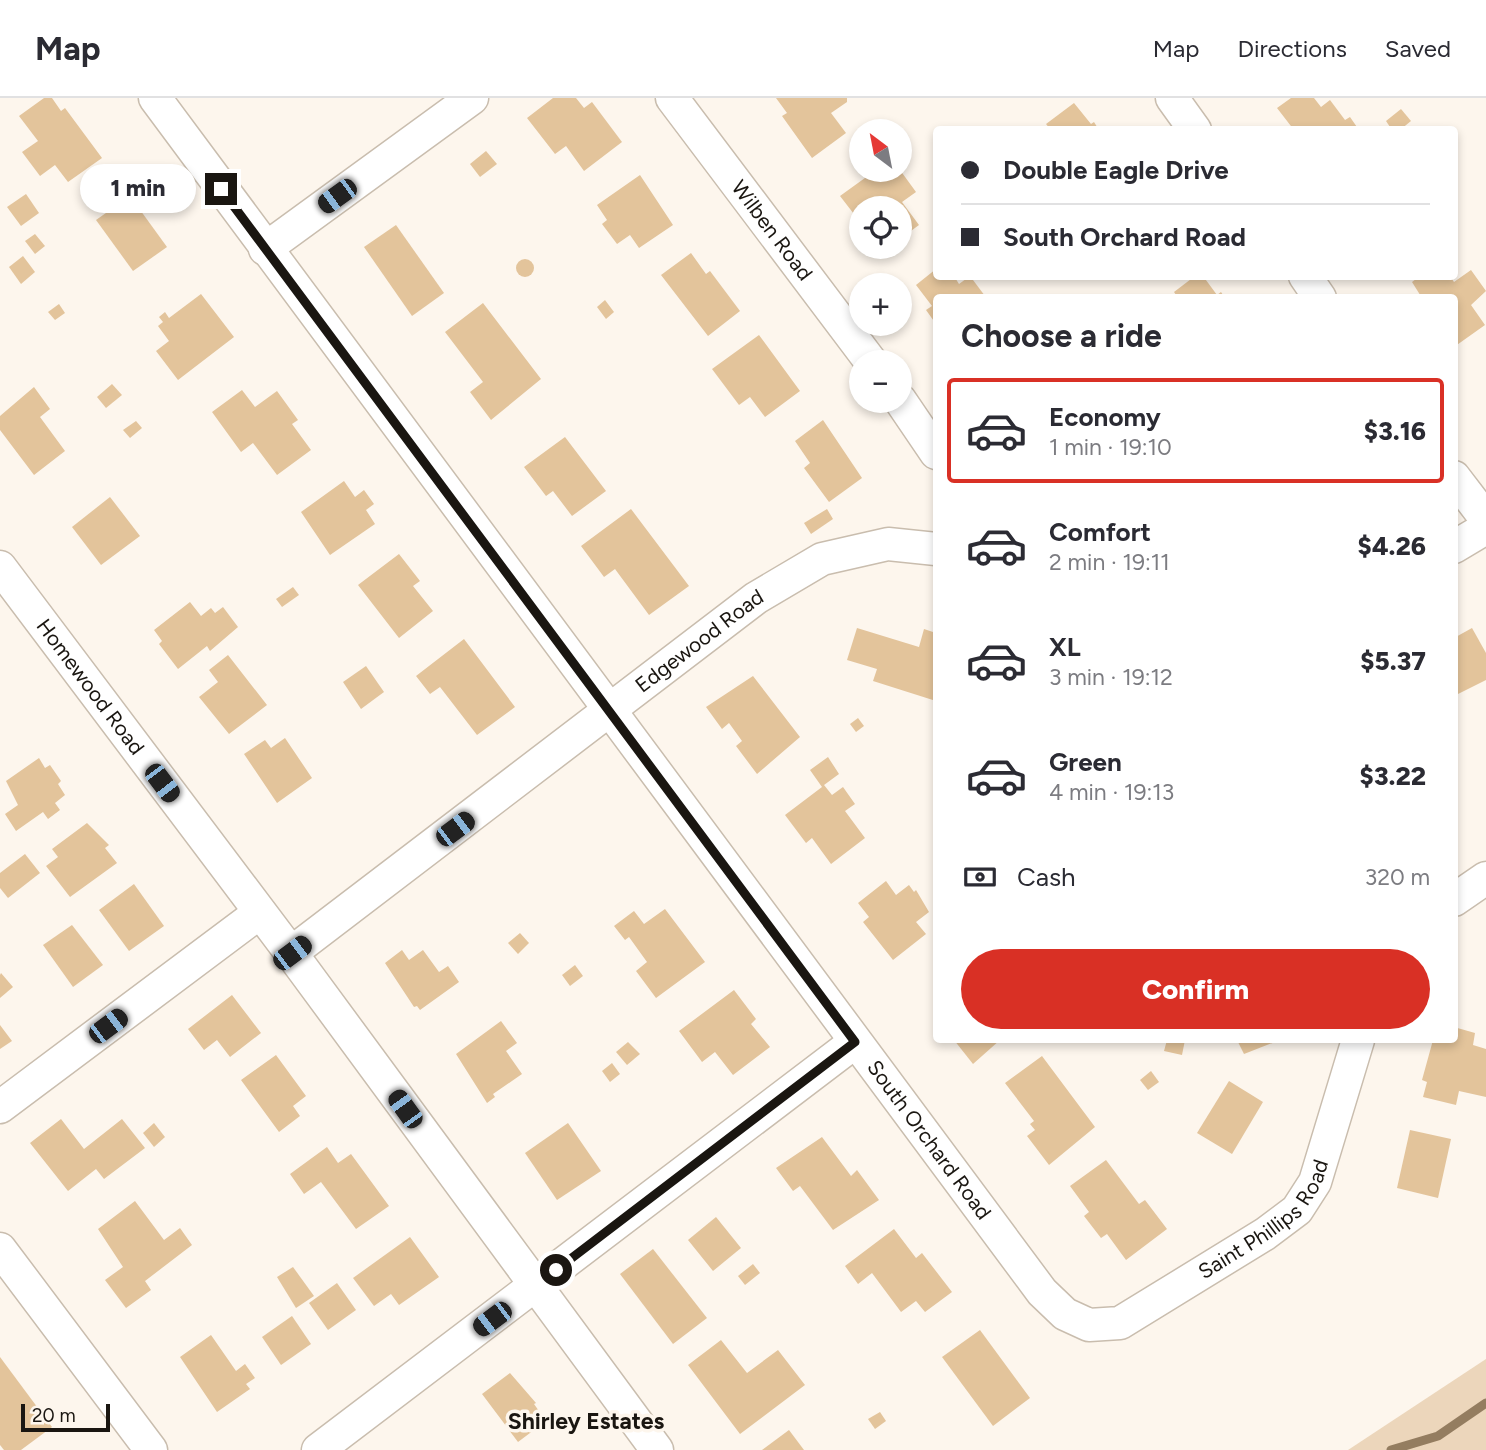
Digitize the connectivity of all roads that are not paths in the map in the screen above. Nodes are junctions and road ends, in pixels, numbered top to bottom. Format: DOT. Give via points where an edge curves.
graph roads {
  1 [pos="472,98"];
  2 [pos="672,98"];
  3 [pos="1172,98"];
  4 [pos="166,102"];
  5 [pos="1192,126"];
  6 [pos="265,249"];
  7 [pos="862,350"];
  8 [pos="909,413"];
  9 [pos="933,449"];
  10 [pos="1458,482"];
  11 [pos="1486,519"];
  12 [pos="1486,528"];
  13 [pos="1458,545"];
  14 [pos="933,549"];
  15 [pos="0,567"];
  16 [pos="611,709"];
  17 [pos="1486,878"];
  18 [pos="1458,897"];
  19 [pos="259,914"];
  20 [pos="292,953"];
  21 [pos="855,1042"];
  22 [pos="1357,1043"];
  23 [pos="0,1107"];
  24 [pos="0,1249"];
  25 [pos="535,1286"];
  26 [pos="1089,1325"];
  27 [pos="151,1450"];
  28 [pos="318,1450"];
  29 [pos="657,1450"];
  1 -- 6 [label="street"];
  2 -- 7 [label="street, Wilben Road"];
  3 -- 5 [label="street"];
  4 -- 6 [label="street, South Orchard Road"];
  6 -- 16 [label="street, South Orchard Road"];
  8 -- 9 [label="street"];
  10 -- 11 [label="street"];
  12 -- 13 [label="street"];
  14 -- 16 [label="street, Edgewood Road" via="888,544 822,559 756,598"];
  15 -- 19 [label="street, Homewood Road"];
  16 -- 20 [label="street, Edgewood Road"];
  16 -- 21 [label="street, South Orchard Road"];
  17 -- 18 [label="street"];
  19 -- 20 [label="street, Homewood Road"];
  19 -- 23 [label="street"];
  20 -- 25 [label="street, Homewood Road"];
  21 -- 25 [label="street"];
  21 -- 26 [label="street, South Orchard Road" via="1042,1292 1065,1314"];
  22 -- 26 [label="street, Saint Phillips Road" via="1315,1182 1297,1210 1120,1323"];
  24 -- 27 [label="street"];
  25 -- 28 [label="street"];
  25 -- 29 [label="street, Homewood Road"];
}
